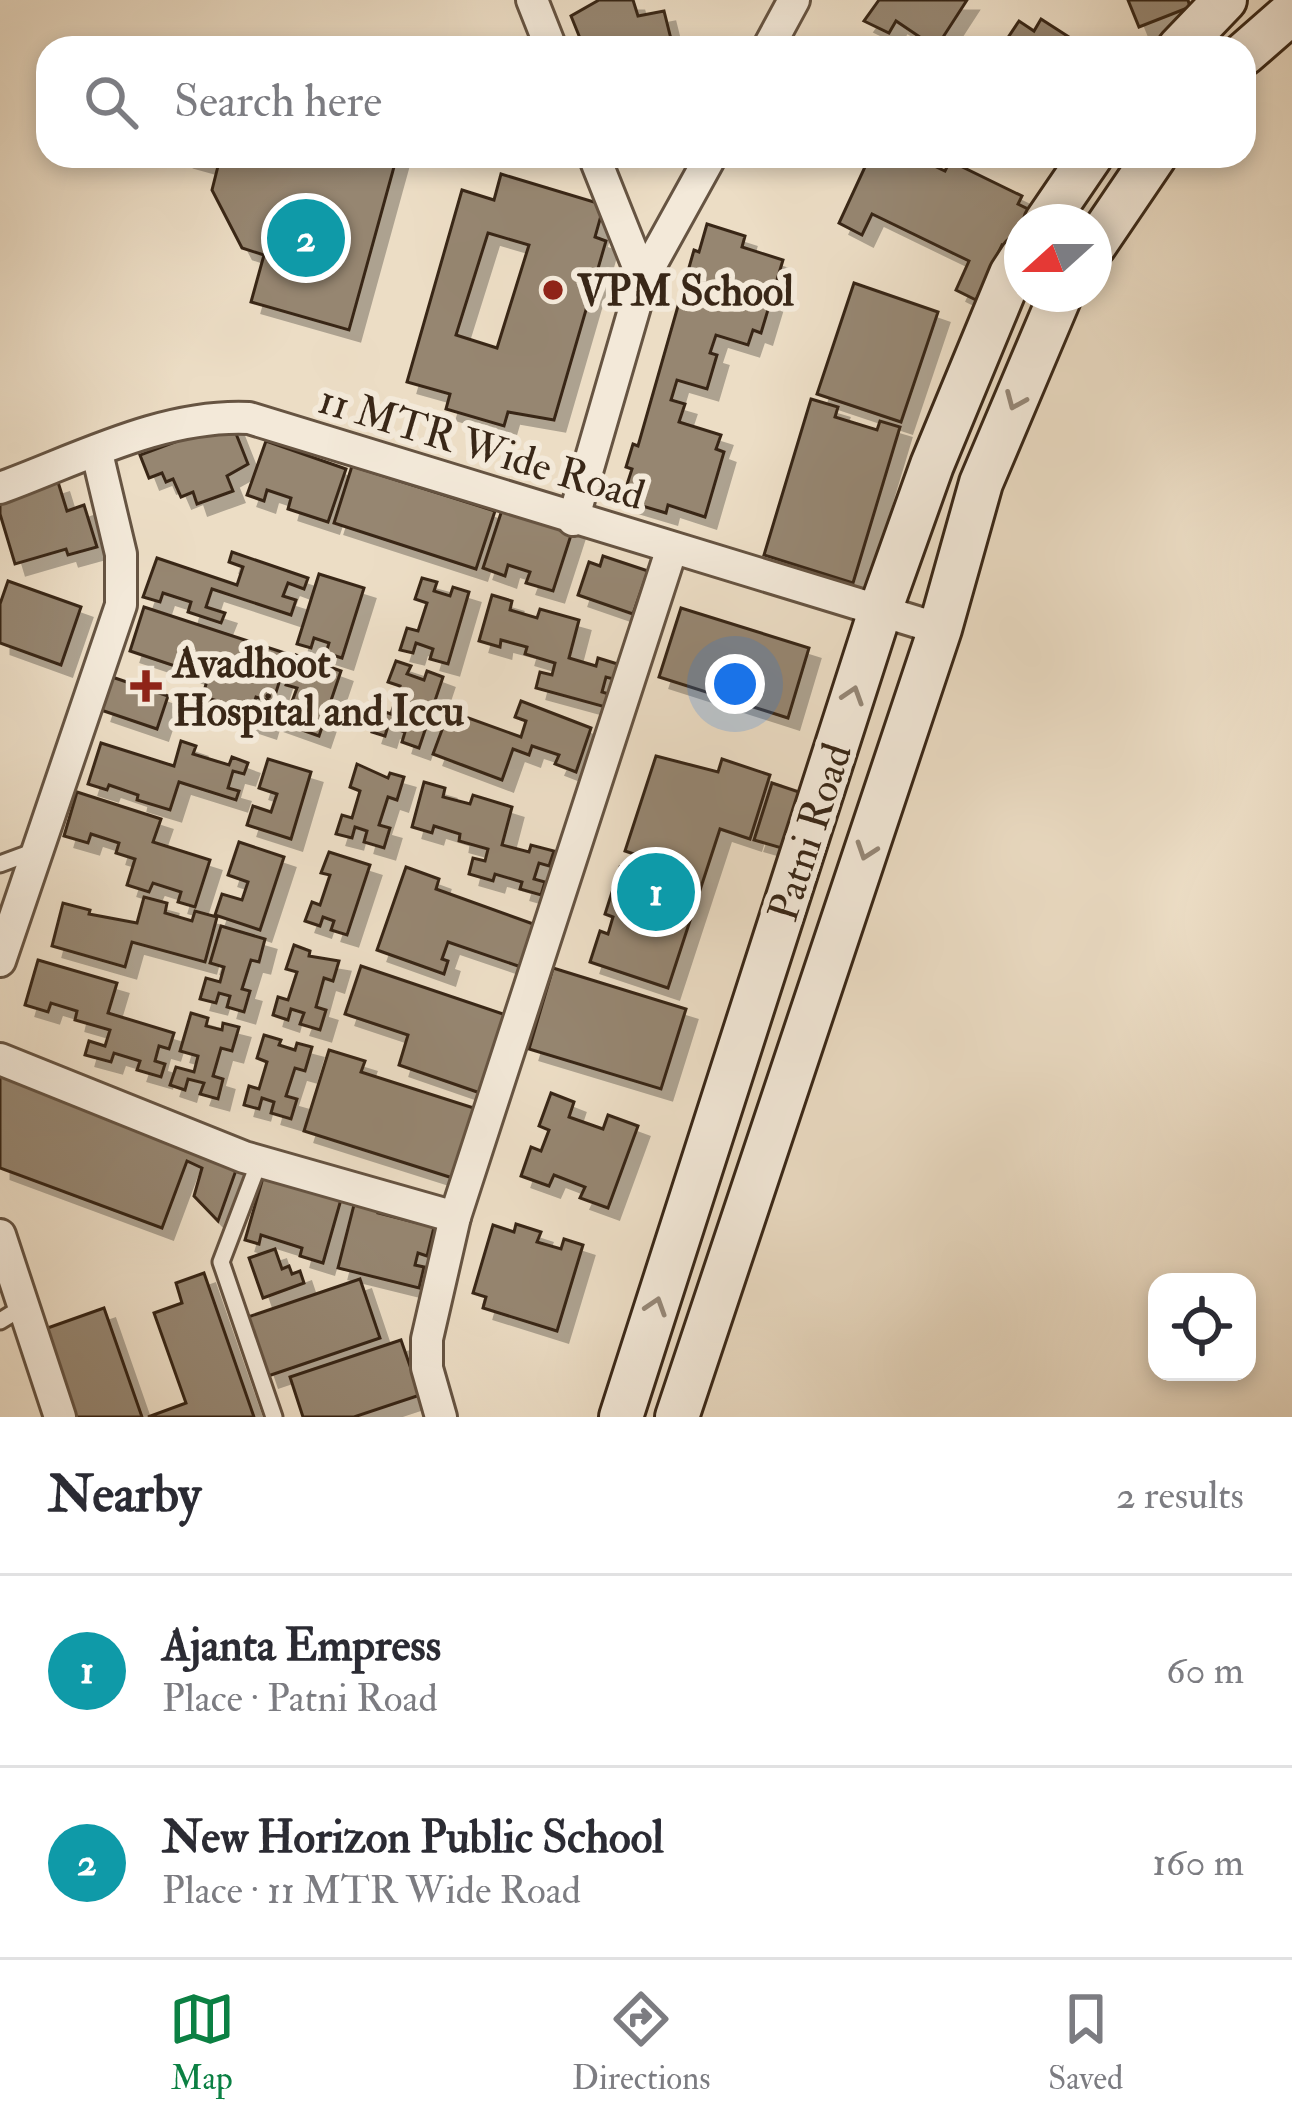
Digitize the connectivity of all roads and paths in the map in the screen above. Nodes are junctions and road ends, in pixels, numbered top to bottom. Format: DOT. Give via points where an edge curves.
graph roads {
  1 [pos="532,0"];
  2 [pos="794,0"];
  3 [pos="1225,0"];
  4 [pos="1292,12"];
  5 [pos="546,36"];
  6 [pos="774,36"];
  7 [pos="1190,36"];
  8 [pos="1256,44"];
  9 [pos="599,168"];
  10 [pos="704,168"];
  11 [pos="1083,168"];
  12 [pos="1147,168"];
  13 [pos="1058,204"];
  14 [pos="1112,219"];
  15 [pos="643,279"];
  16 [pos="1004,289"];
  17 [pos="1053,312"];
  18 [pos="97,453"];
  19 [pos="0,488"];
  20 [pos="573,520"];
  21 [pos="673,548"];
  22 [pos="881,608"];
  23 [pos="940,629"];
  24 [pos="38,850"];
  25 [pos="0,864"];
  26 [pos="0,961"];
  27 [pos="0,1059"];
  28 [pos="259,1162"];
  29 [pos="455,1217"];
  30 [pos="0,1235"];
  31 [pos="12,1314"];
  32 [pos="60,1417"];
  33 [pos="274,1417"];
  34 [pos="441,1417"];
  35 [pos="621,1417"];
  36 [pos="676,1417"];
  1 -- 5 [label="street"];
  2 -- 6 [label="street"];
  3 -- 7 [label="main road"];
  4 -- 8 [label="main road"];
  9 -- 15 [label="street"];
  10 -- 15 [label="street"];
  11 -- 13 [label="main road"];
  12 -- 14 [label="main road"];
  15 -- 20 [label="street"];
  16 -- 22 [label="main road, Patni Road"];
  17 -- 23 [label="main road, Patni Road, one-way" via="981,483"];
  18 -- 19 [label="street, 11 MTR Wide Road"];
  18 -- 20 [label="street, 11 MTR Wide Road" via="174,424 249,418"];
  18 -- 24 [label="street" via="121,554 121,605"];
  20 -- 21 [label="street, 11 MTR Wide Road"];
  21 -- 22 [label="street, 11 MTR Wide Road"];
  21 -- 29 [label="street"];
  22 -- 23 [label="street, 11 MTR Wide Road"];
  35 -- 22 [label="main road, Patni Road, one-way"];
  23 -- 36 [label="main road, Patni Road, one-way"];
  24 -- 25 [label="lane"];
  24 -- 26 [label="street"];
  27 -- 28 [label="street"];
  28 -- 29 [label="street"];
  28 -- 33 [label="lane" via="221,1262"];
  29 -- 34 [label="street" via="427,1339"];
  30 -- 31 [label="street"];
  31 -- 32 [label="street"];
}
